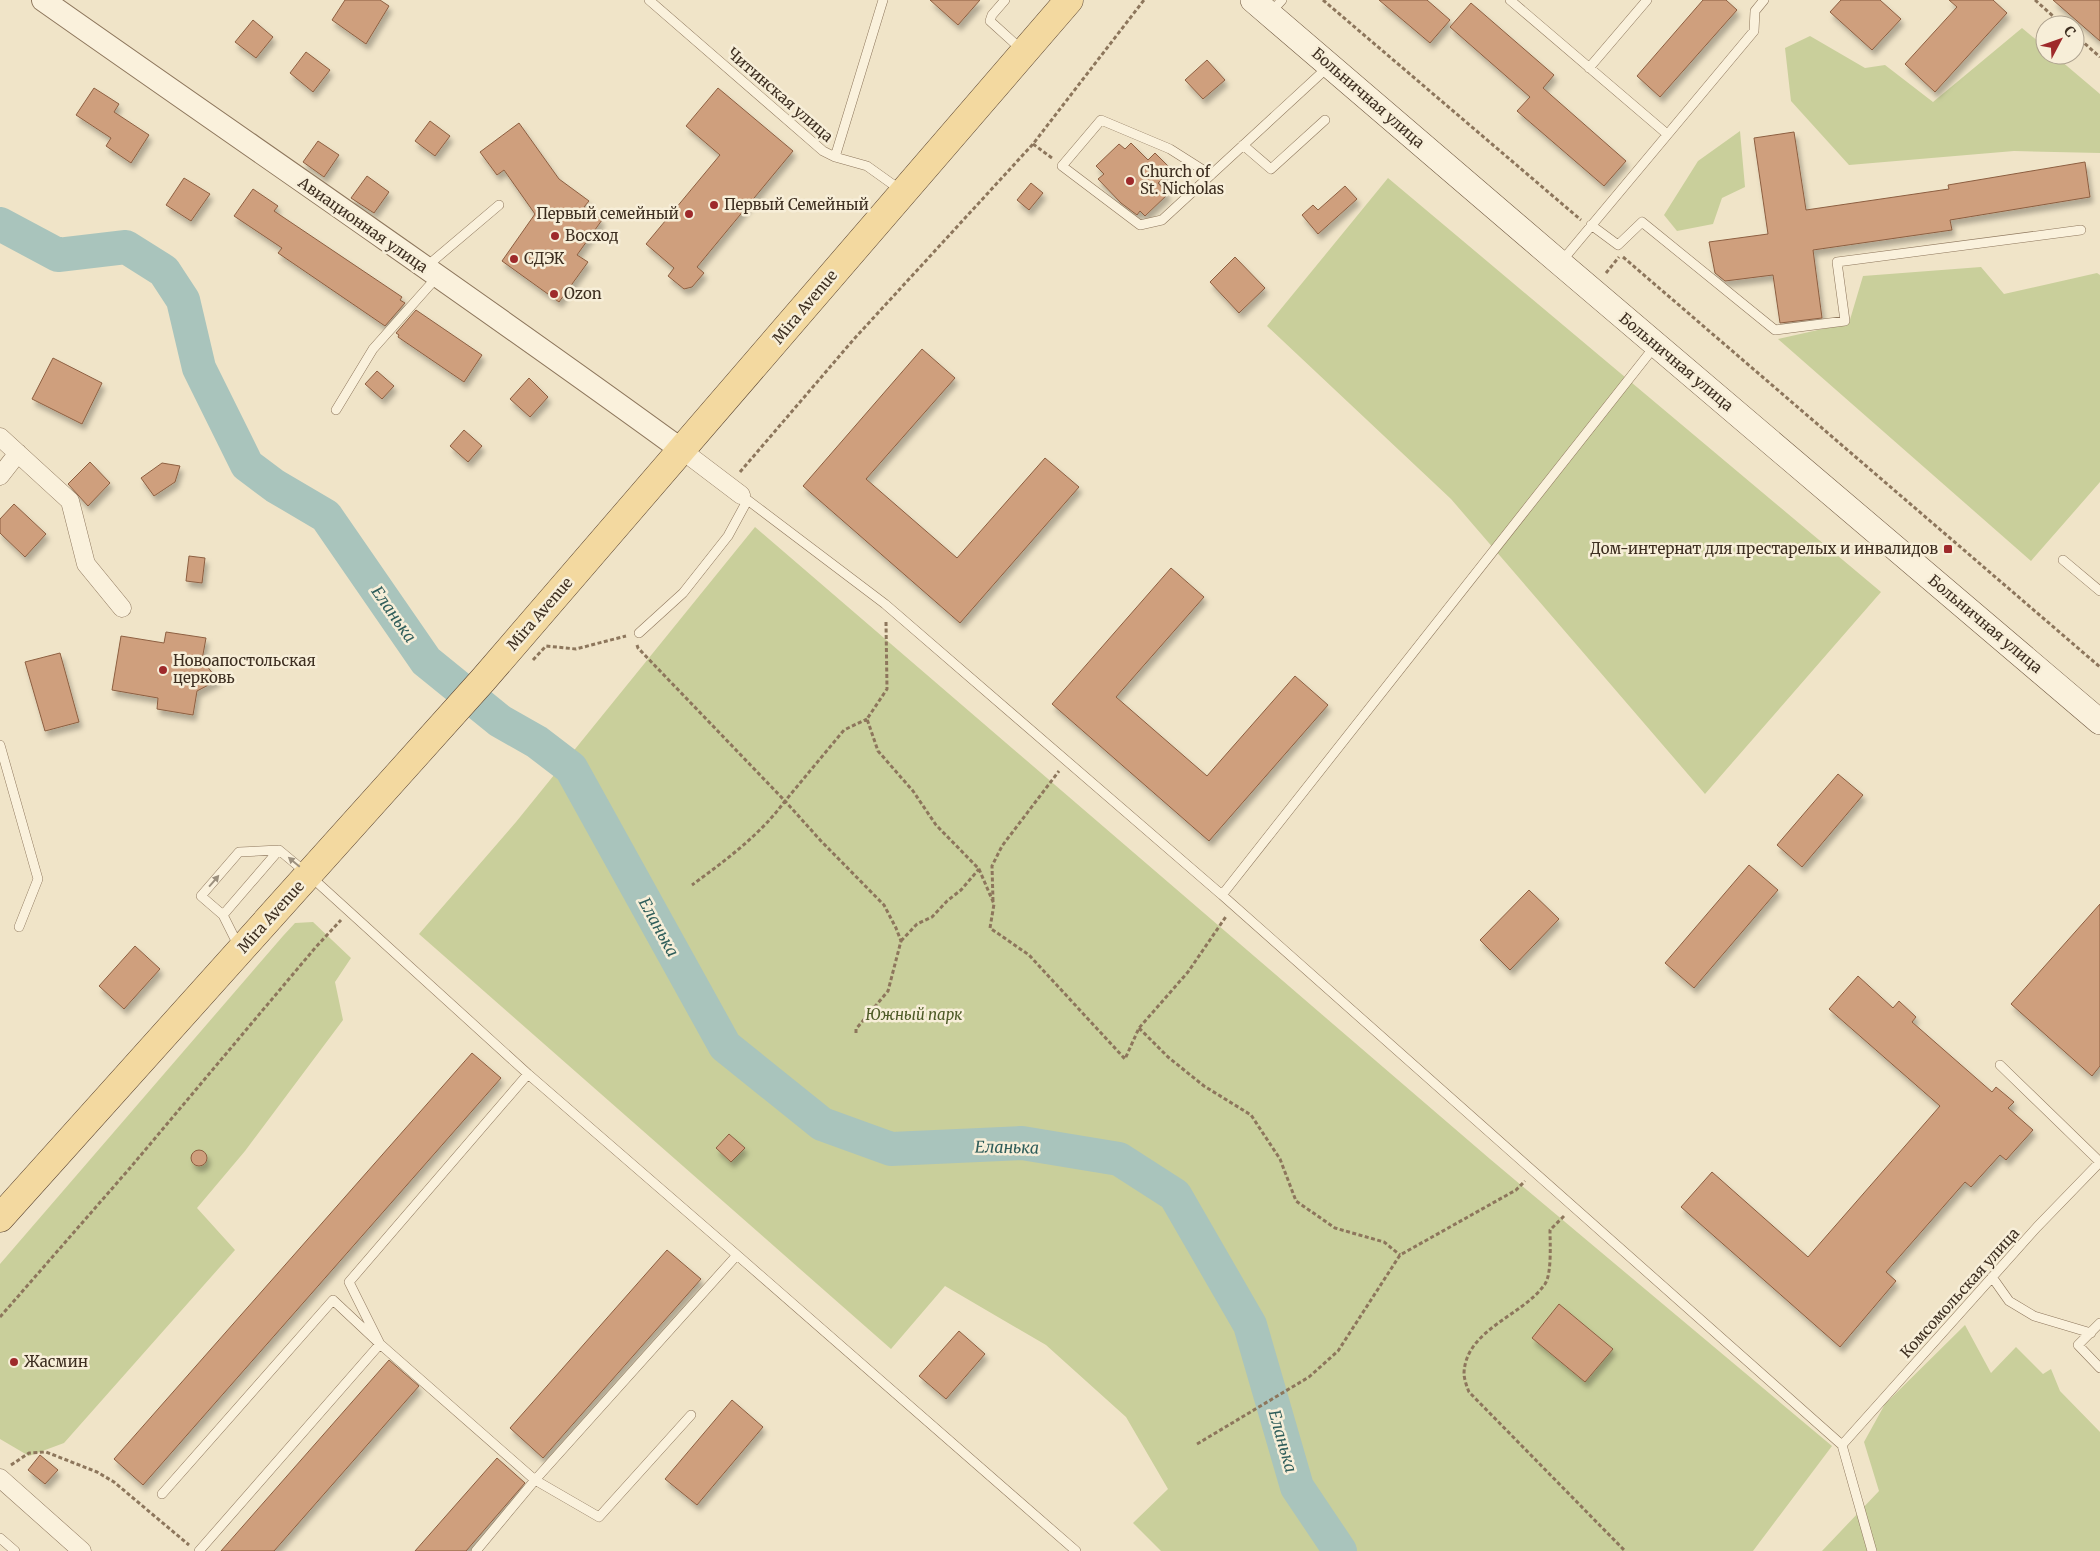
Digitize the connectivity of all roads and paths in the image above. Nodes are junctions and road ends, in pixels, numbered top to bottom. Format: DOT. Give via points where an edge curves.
graph roads {
  1 [pos="43,0"];
  2 [pos="650,0"];
  3 [pos="883,0"];
  4 [pos="1005,0"];
  5 [pos="1069,0"];
  6 [pos="1144,0"];
  7 [pos="1322,0"];
  8 [pos="1510,0"];
  9 [pos="1647,0"];
  10 [pos="1764,0"];
  11 [pos="2035,0"];
  12 [pos="1268,5"];
  13 [pos="2052,15"];
  14 [pos="2085,44"];
  15 [pos="1024,52"];
  16 [pos="2100,57"];
  17 [pos="1330,65"];
  18 [pos="1590,68"];
  19 [pos="1325,120"];
  20 [pos="1667,134"];
  21 [pos="1033,144"];
  22 [pos="1243,145"];
  23 [pos="835,157"];
  24 [pos="1062,166"];
  25 [pos="1212,175"];
  26 [pos="903,192"];
  27 [pos="500,205"];
  28 [pos="1590,226"];
  29 [pos="2081,230"];
  30 [pos="1615,250"];
  31 [pos="1621,255"];
  32 [pos="1560,263"];
  33 [pos="431,272"];
  34 [pos="1605,274"];
  35 [pos="1655,345"];
  36 [pos="336,410"];
  37 [pos="0,437"];
  38 [pos="683,451"];
  39 [pos="18,453"];
  40 [pos="0,476"];
  41 [pos="739,494"];
  42 [pos="2063,560"];
  43 [pos="2100,590"];
  44 [pos="885,604"];
  45 [pos="122,608"];
  46 [pos="639,633"];
  47 [pos="531,662"];
  48 [pos="2100,667"];
  49 [pos="866,719"];
  50 [pos="2100,722"];
  51 [pos="0,745"];
  52 [pos="1068,761"];
  53 [pos="785,801"];
  54 [pos="280,850"];
  55 [pos="979,869"];
  56 [pos="309,875"];
  57 [pos="692,885"];
  58 [pos="1222,895"];
  59 [pos="994,904"];
  60 [pos="1234,905"];
  61 [pos="349,912"];
  62 [pos="223,915"];
  63 [pos="20,927"];
  64 [pos="900,941"];
  65 [pos="241,950"];
  66 [pos="1139,1028"];
  67 [pos="856,1032"];
  68 [pos="2000,1065"];
  69 [pos="528,1074"];
  70 [pos="2100,1162"];
  71 [pos="1534,1171"];
  72 [pos="1573,1206"];
  73 [pos="0,1218"];
  74 [pos="737,1255"];
  75 [pos="1400,1255"];
  76 [pos="1992,1277"];
  77 [pos="0,1317"];
  78 [pos="2100,1323"];
  79 [pos="2090,1332"];
  80 [pos="380,1344"];
  81 [pos="2100,1368"];
  82 [pos="691,1414"];
  83 [pos="1197,1444"];
  84 [pos="1842,1445"];
  85 [pos="3,1480"];
  86 [pos="535,1480"];
  87 [pos="162,1494"];
  88 [pos="0,1538"];
  89 [pos="1869,1549"];
  90 [pos="15,1551"];
  91 [pos="82,1551"];
  92 [pos="197,1551"];
  93 [pos="476,1551"];
  94 [pos="1076,1551"];
  95 [pos="1625,1551"];
  1 -- 33 [label="street, Авиационная улица"];
  2 -- 23 [label="lane, Читинская улица" via="823,152"];
  3 -- 23 [label="lane"];
  4 -- 15 [label="lane" via="990,21"];
  5 -- 15 [label="main road, Mira Avenue"];
  6 -- 21 [label="path"];
  7 -- 28 [label="path"];
  8 -- 18 [label="lane"];
  9 -- 18 [label="lane"];
  10 -- 20 [label="lane" via="1756,11 1754,31"];
  11 -- 13 [label="path"];
  12 -- 17 [label="main road, Больничная улица"];
  14 -- 16 [label="path"];
  15 -- 26 [label="main road, Mira Avenue"];
  17 -- 22 [label="lane"];
  17 -- 32 [label="main road, Больничная улица"];
  18 -- 20 [label="lane"];
  19 -- 22 [label="lane" via="1270,169"];
  20 -- 28 [label="lane"];
  21 -- 24 [label="path"];
  21 -- 41 [label="path" via="854,339"];
  22 -- 25 [label="lane"];
  23 -- 26 [label="lane, Читинская улица" via="867,166"];
  24 -- 25 [label="lane" via="1101,120 1170,149"];
  24 -- 25 [label="lane" via="1140,225 1162,220"];
  26 -- 38 [label="main road, Mira Avenue"];
  27 -- 33 [label="lane"];
  28 -- 29 [label="lane" via="1618,245 1642,222 1775,330 1846,321 1837,262"];
  28 -- 32 [label="lane"];
  30 -- 31 [label="path"];
  31 -- 34 [label="path"];
  31 -- 48 [label="path"];
  32 -- 35 [label="main road, Больничная улица"];
  33 -- 36 [label="lane" via="373,349"];
  33 -- 38 [label="street, Авиационная улица"];
  35 -- 50 [label="main road, Больничная улица"];
  35 -- 58 [label="lane"];
  37 -- 39 [label="street"];
  38 -- 41 [label="street"];
  38 -- 56 [label="main road, Mira Avenue"];
  39 -- 40 [label="street"];
  39 -- 45 [label="street" via="70,501 86,564"];
  41 -- 44 [label="lane"];
  41 -- 46 [label="lane" via="728,536 683,593"];
  42 -- 43 [label="lane"];
  44 -- 49 [label="path" via="887,689"];
  44 -- 52 [label="lane"];
  46 -- 47 [label="path" via="576,649 546,646"];
  46 -- 53 [label="path" via="635,641 638,648"];
  49 -- 53 [label="path" via="844,730"];
  49 -- 55 [label="path" via="878,751 913,791 936,826"];
  51 -- 63 [label="lane" via="38,879"];
  52 -- 58 [label="lane"];
  52 -- 59 [label="path" via="1002,846 992,866"];
  53 -- 57 [label="path" via="770,821"];
  53 -- 64 [label="path" via="884,905"];
  56 -- 54 [label="lane, one-way"];
  54 -- 62 [label="lane"];
  62 -- 54 [label="lane, one-way" via="201,896 239,852"];
  55 -- 59 [label="path"];
  55 -- 64 [label="path" via="932,917 917,924"];
  56 -- 61 [label="lane"];
  56 -- 65 [label="main road, Mira Avenue"];
  58 -- 60 [label="lane"];
  59 -- 66 [label="path" via="990,928 1029,955 1125,1059"];
  60 -- 66 [label="path" via="1188,972"];
  60 -- 71 [label="lane"];
  61 -- 69 [label="lane"];
  61 -- 77 [label="path"];
  62 -- 65 [label="lane"];
  64 -- 67 [label="path" via="888,990"];
  65 -- 73 [label="main road, Mira Avenue"];
  66 -- 75 [label="path" via="1204,1086 1251,1115 1280,1159 1296,1201 1335,1228 1384,1242"];
  68 -- 70 [label="lane"];
  69 -- 74 [label="lane"];
  69 -- 80 [label="lane" via="349,1282"];
  70 -- 76 [label="lane, Комсомольская улица"];
  71 -- 72 [label="lane"];
  71 -- 75 [label="path" via="1516,1190"];
  72 -- 84 [label="lane"];
  72 -- 95 [label="path" via="1550,1230 1546,1282 1526,1305 1487,1331 1468,1354 1464,1375 1468,1392"];
  74 -- 86 [label="lane"];
  74 -- 94 [label="lane"];
  75 -- 83 [label="path" via="1338,1351 1309,1377"];
  76 -- 79 [label="lane" via="2009,1301 2034,1316"];
  76 -- 84 [label="lane, Комсомольская улица"];
  78 -- 79 [label="lane"];
  79 -- 81 [label="lane" via="2078,1345"];
  80 -- 86 [label="lane"];
  80 -- 87 [label="lane" via="332,1300"];
  80 -- 92 [label="lane"];
  82 -- 86 [label="lane" via="599,1517"];
  84 -- 89 [label="lane"];
  85 -- 91 [label="street"];
  85 -- 92 [label="path" via="13,1462 29,1452 46,1452 114,1482"];
  86 -- 93 [label="lane"];
  88 -- 90 [label="lane"];
}
